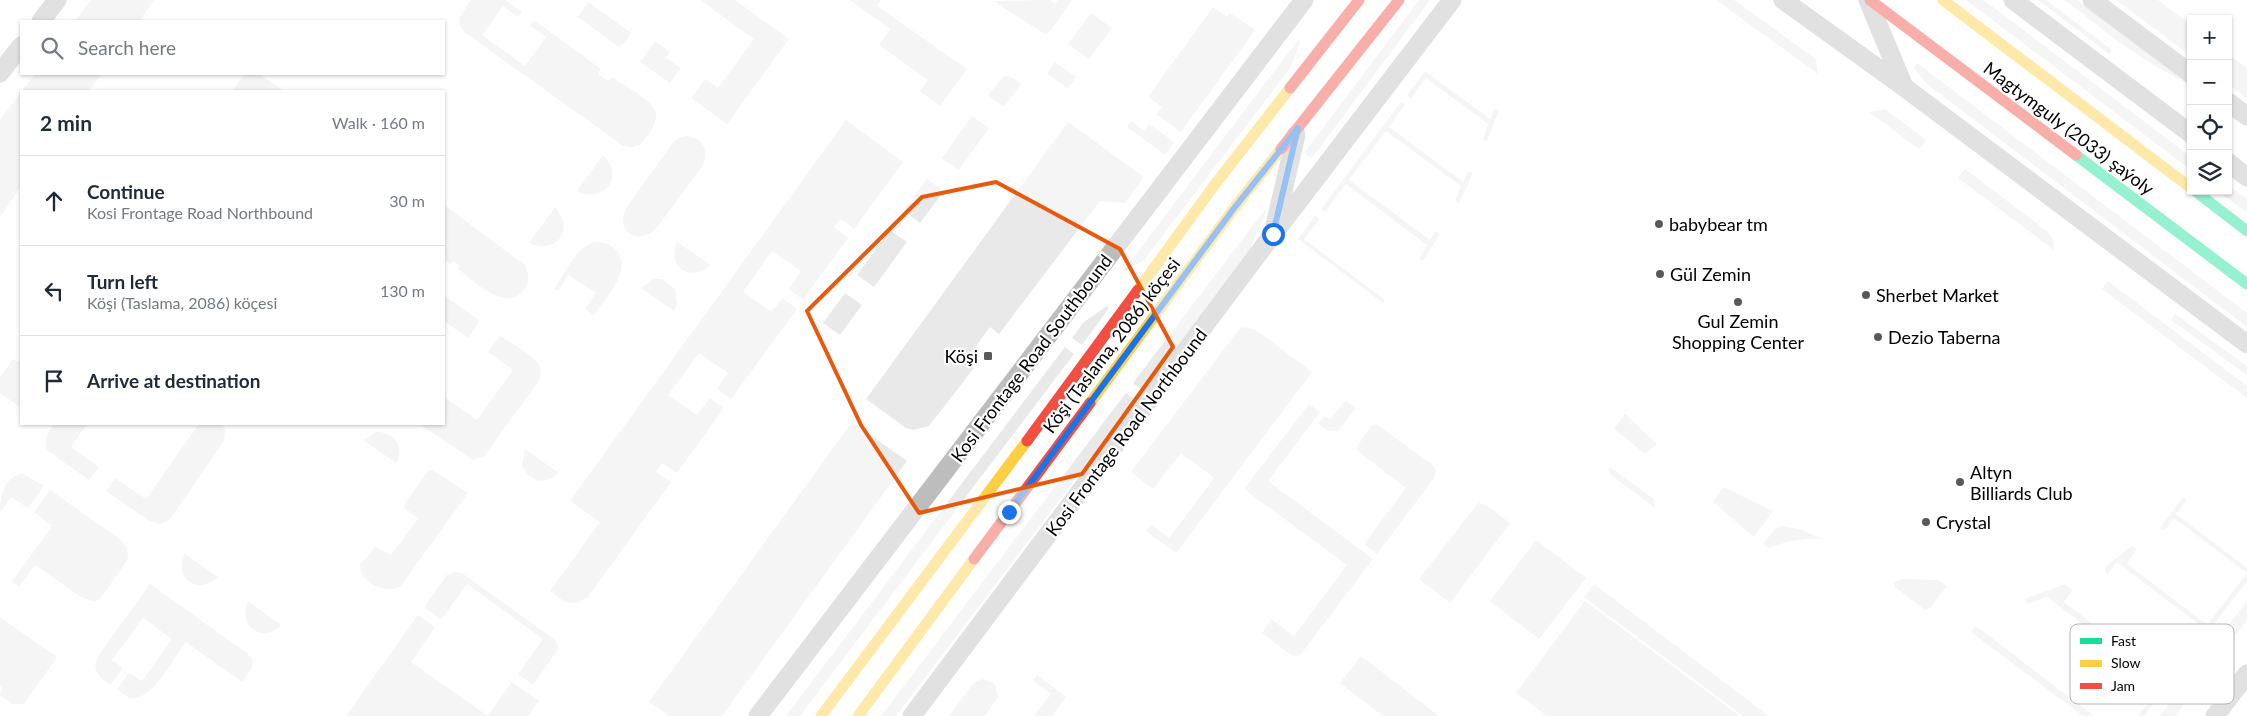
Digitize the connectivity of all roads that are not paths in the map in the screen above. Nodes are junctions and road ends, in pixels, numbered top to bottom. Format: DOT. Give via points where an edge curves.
graph roads {
  1 [pos="57,0"];
  2 [pos="1304,0"];
  3 [pos="1359,0"];
  4 [pos="1399,0"];
  5 [pos="1452,0"];
  6 [pos="1783,0"];
  7 [pos="1869,0"];
  8 [pos="1943,0"];
  9 [pos="2013,0"];
  10 [pos="2092,0"];
  11 [pos="42,20"];
  12 [pos="20,47"];
  13 [pos="2187,71"];
  14 [pos="0,73"];
  15 [pos="1904,87"];
  16 [pos="2232,105"];
  17 [pos="2247,116"];
  18 [pos="1298,128"];
  19 [pos="2187,131"];
  20 [pos="2232,165"];
  21 [pos="2247,176"];
  22 [pos="2187,185"];
  23 [pos="2200,195"];
  24 [pos="2247,231"];
  25 [pos="1273,234"];
  26 [pos="2247,284"];
  27 [pos="2247,344"];
  28 [pos="2247,674"];
  29 [pos="2234,692"];
  30 [pos="2225,704"];
  31 [pos="758,716"];
  32 [pos="820,716"];
  33 [pos="858,716"];
  34 [pos="912,716"];
  35 [pos="2216,716"];
  1 -- 11 [label="street"];
  2 -- 31 [label="street, Kosi Frontage Road Southbound"];
  3 -- 32 [label="main road, Köşi (Taslama, 2086) köçesi" via="1213,187"];
  4 -- 18 [label="main road, Köşi (Taslama, 2086) köçesi"];
  5 -- 25 [label="street"];
  6 -- 15 [label="street"];
  7 -- 15 [label="street"];
  7 -- 26 [label="main road, Magtymguly (2033) şaýoly"];
  8 -- 22 [label="main road, Magtymguly (2033) şaýoly"];
  9 -- 19 [label="street"];
  10 -- 13 [label="street"];
  12 -- 14 [label="street"];
  15 -- 27 [label="street"];
  16 -- 17 [label="street"];
  18 -- 25 [label="street, Kosi Frontage Road Northbound"];
  18 -- 33 [label="main road, Köşi (Taslama, 2086) köçesi" via="1235,207"];
  20 -- 21 [label="street"];
  23 -- 24 [label="main road"];
  25 -- 34 [label="street, Kosi Frontage Road Northbound"];
  28 -- 29 [label="street"];
  30 -- 35 [label="street"];
}
